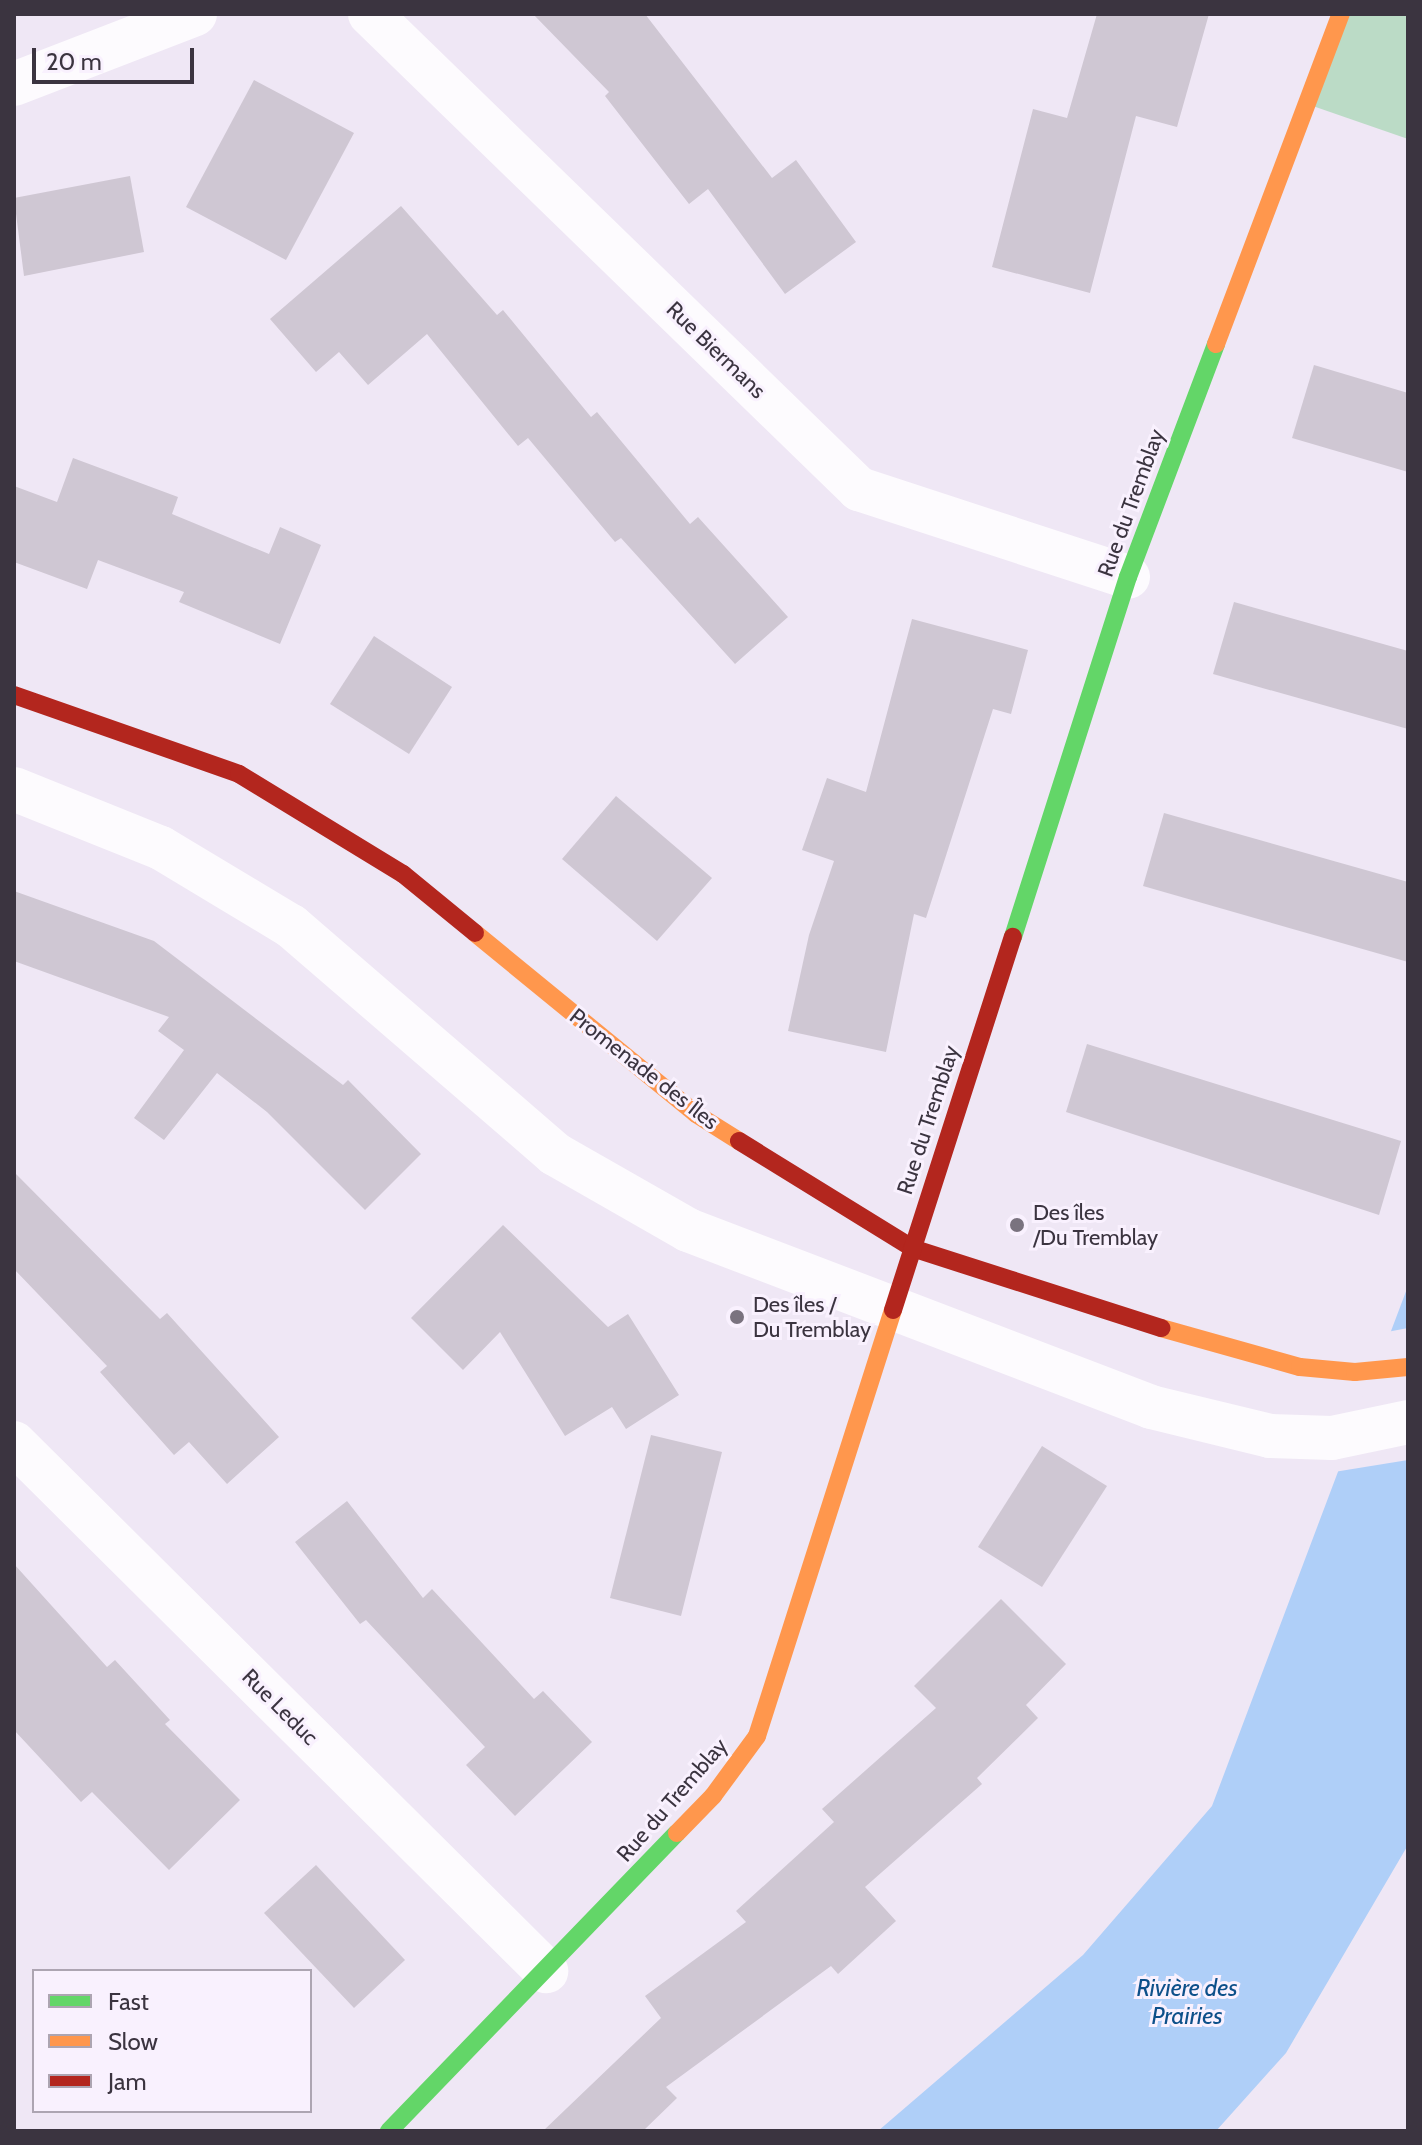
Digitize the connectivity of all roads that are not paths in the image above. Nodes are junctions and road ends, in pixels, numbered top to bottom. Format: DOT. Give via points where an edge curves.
graph roads {
  1 [pos="195,14"];
  2 [pos="370,14"];
  3 [pos="1341,14"];
  4 [pos="14,84"];
  5 [pos="1128,577"];
  6 [pos="14,695"];
  7 [pos="14,789"];
  8 [pos="912,1248"];
  9 [pos="893,1312"];
  10 [pos="1408,1367"];
  11 [pos="1408,1422"];
  12 [pos="14,1443"];
  13 [pos="546,1971"];
  14 [pos="389,2131"];
  1 -- 4 [label="street"];
  2 -- 5 [label="street, Rue Biermans" via="859,489"];
  3 -- 5 [label="street, Rue du Tremblay"];
  5 -- 8 [label="street, Rue du Tremblay"];
  6 -- 8 [label="street, Promenade des Îles" via="239,774 378,858 696,1114"];
  7 -- 9 [label="street" via="161,848 291,926 555,1154 688,1230"];
  8 -- 9 [label="street, Rue du Tremblay"];
  8 -- 10 [label="street, Promenade des Îles" via="1227,1349 1300,1367 1355,1372"];
  9 -- 11 [label="street" via="1151,1407 1270,1436 1332,1438"];
  9 -- 13 [label="street, Rue du Tremblay" via="757,1736 713,1796"];
  12 -- 13 [label="street, Rue Leduc"];
  13 -- 14 [label="street, Rue du Tremblay"];
}
